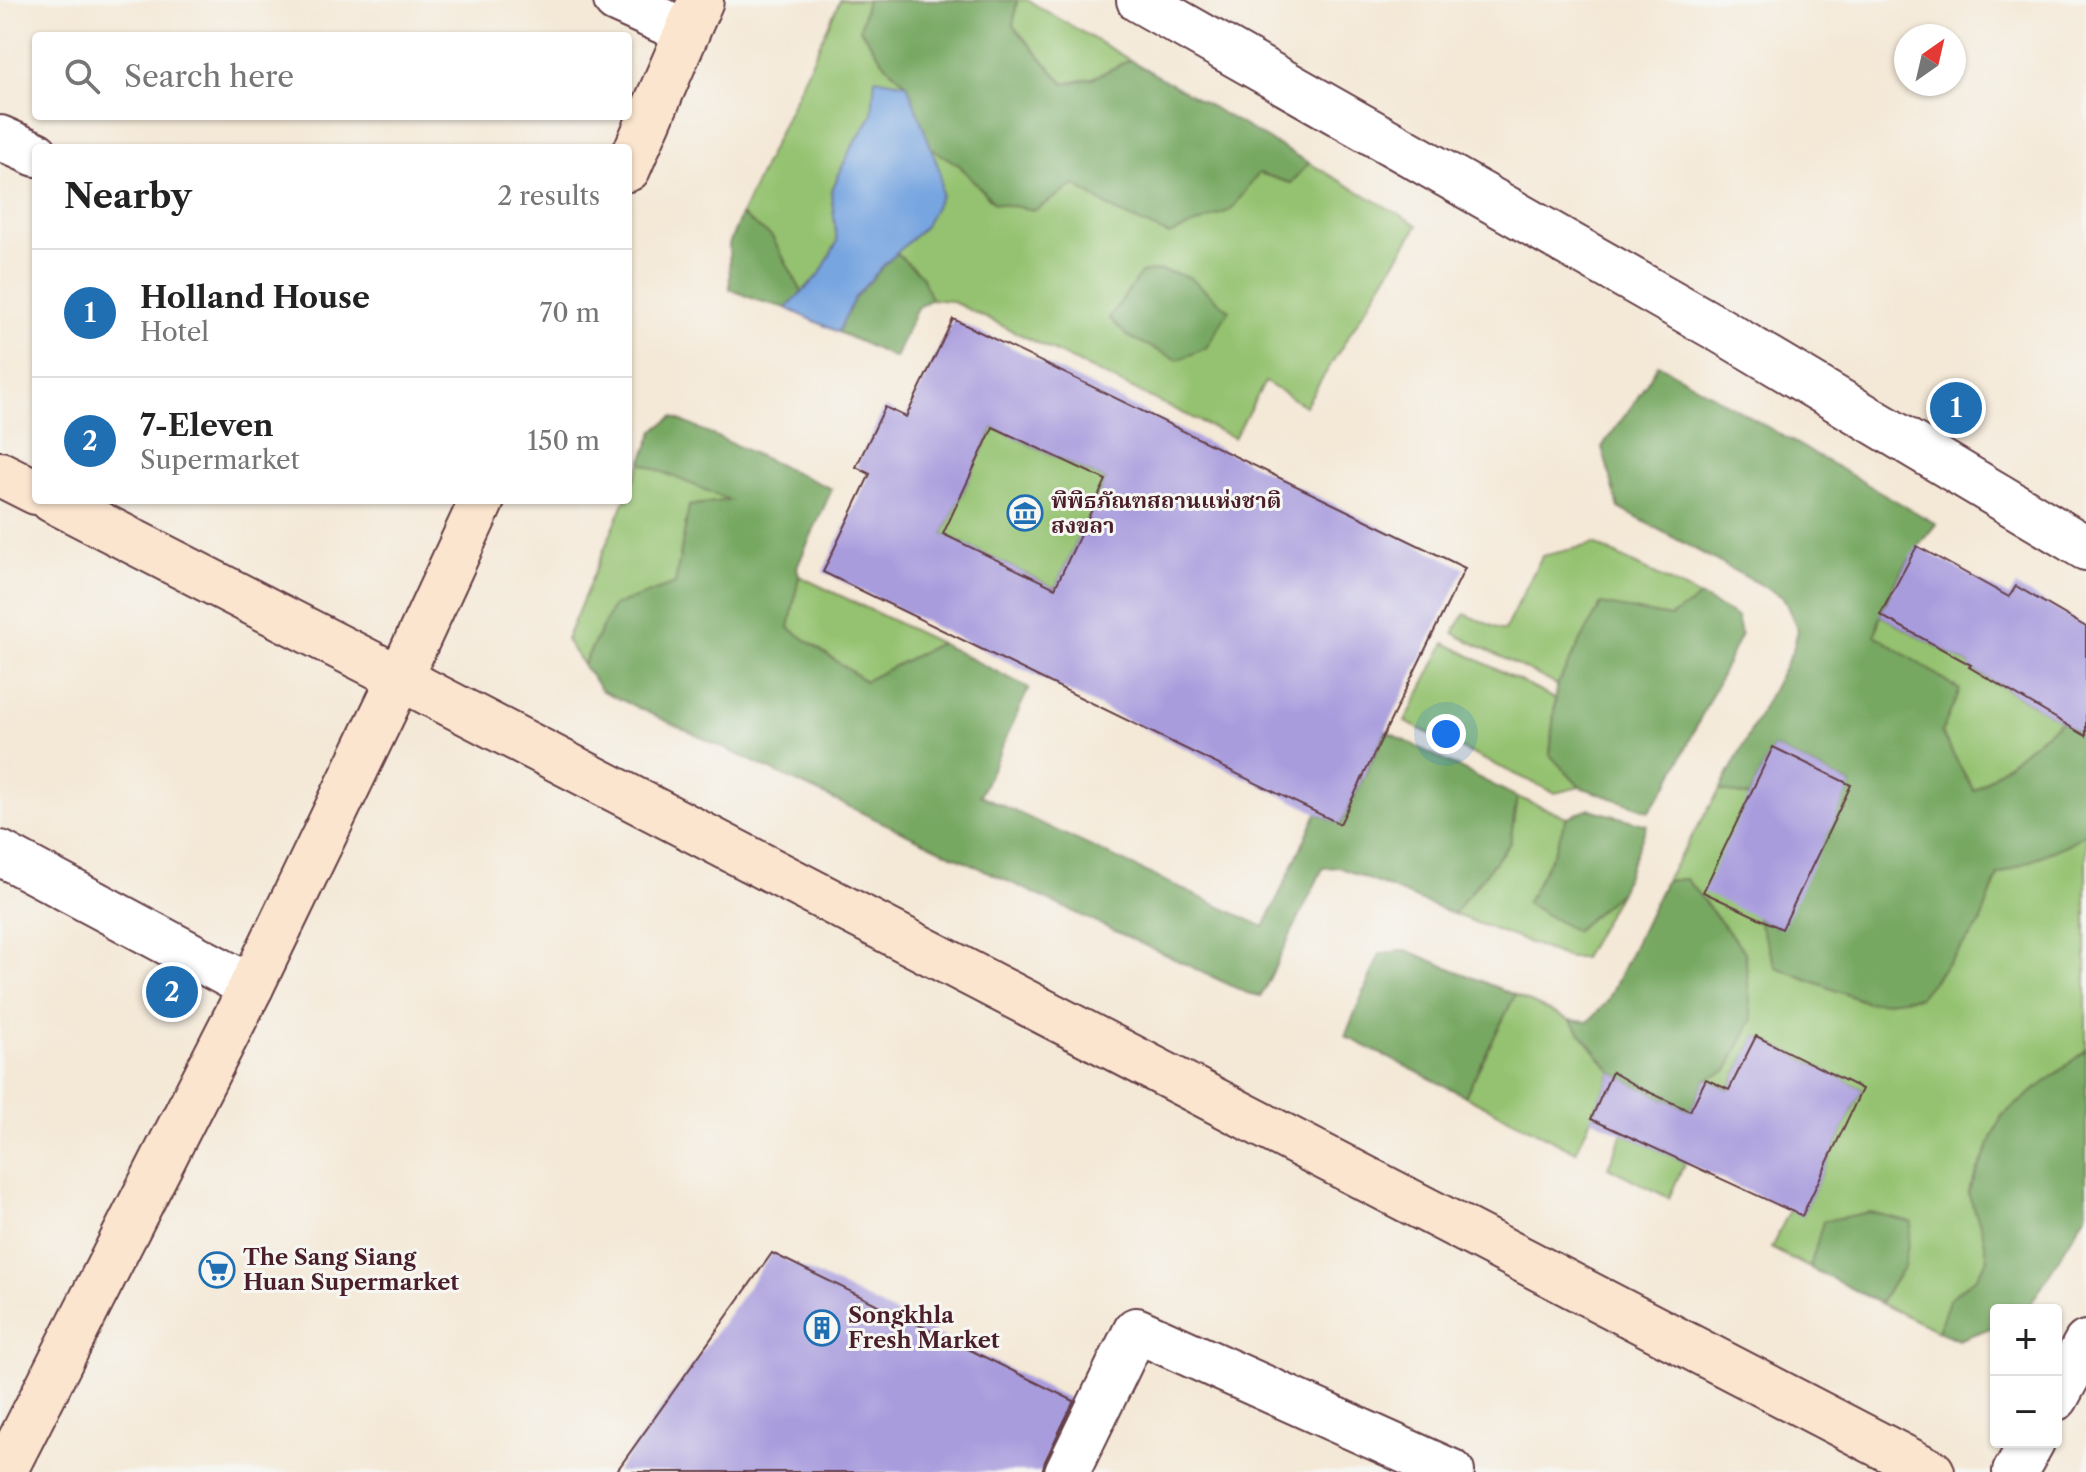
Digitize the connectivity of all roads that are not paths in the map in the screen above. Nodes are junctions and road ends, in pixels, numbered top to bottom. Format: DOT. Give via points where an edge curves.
graph roads {
  1 [pos="616,0"];
  2 [pos="1139,0"];
  3 [pos="694,16"];
  4 [pos="0,138"];
  5 [pos="32,152"];
  6 [pos="632,160"];
  7 [pos="0,474"];
  8 [pos="32,490"];
  9 [pos="60,504"];
  10 [pos="480,504"];
  11 [pos="2086,548"];
  12 [pos="400,678"];
  13 [pos="0,853"];
  14 [pos="251,987"];
  15 [pos="2086,1343"];
  16 [pos="2062,1387"];
  17 [pos="2029,1448"];
  18 [pos="4,1472"];
  19 [pos="1067,1472"];
  20 [pos="1452,1472"];
  21 [pos="1932,1472"];
  22 [pos="2015,1472"];
  1 -- 3 [label="street"];
  2 -- 11 [label="street" via="1720,330"];
  3 -- 6 [label="street"];
  4 -- 5 [label="street"];
  7 -- 8 [label="street"];
  9 -- 12 [label="street"];
  10 -- 12 [label="street"];
  12 -- 14 [label="street"];
  12 -- 21 [label="street"];
  13 -- 14 [label="street"];
  14 -- 18 [label="street"];
  15 -- 16 [label="street"];
  17 -- 22 [label="street"];
  19 -- 20 [label="street" via="1136,1330"];
}
